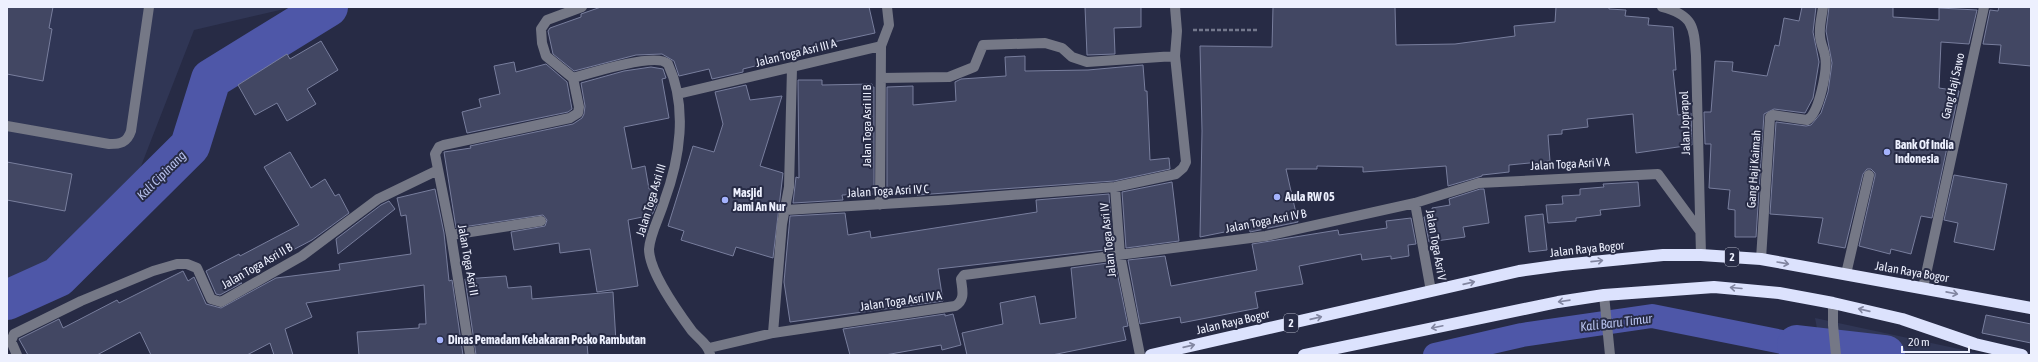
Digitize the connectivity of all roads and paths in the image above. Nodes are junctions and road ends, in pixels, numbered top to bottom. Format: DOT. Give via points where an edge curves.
graph roads {
  1 [pos="149,7"];
  2 [pos="582,7"];
  3 [pos="887,7"];
  4 [pos="1175,7"];
  5 [pos="1662,7"];
  6 [pos="1823,7"];
  7 [pos="1984,7"];
  8 [pos="1259,30"];
  9 [pos="1177,31"];
  10 [pos="881,46"];
  11 [pos="1175,56"];
  12 [pos="792,68"];
  13 [pos="573,78"];
  14 [pos="880,78"];
  15 [pos="678,94"];
  16 [pos="7,126"];
  17 [pos="438,170"];
  18 [pos="1869,175"];
  19 [pos="1115,187"];
  20 [pos="1415,203"];
  21 [pos="880,205"];
  22 [pos="786,210"];
  23 [pos="541,221"];
  24 [pos="1700,230"];
  25 [pos="451,235"];
  26 [pos="1120,255"];
  27 [pos="1701,255"];
  28 [pos="1761,259"];
  29 [pos="1846,274"];
  30 [pos="1923,288"];
  31 [pos="1431,291"];
  32 [pos="1605,301"];
  33 [pos="1833,303"];
  34 [pos="2031,308"];
  35 [pos="773,333"];
  36 [pos="710,352"];
  37 [pos="17,355"];
  38 [pos="470,355"];
  39 [pos="1140,355"];
  40 [pos="1151,355"];
  41 [pos="1304,355"];
  42 [pos="1610,355"];
  43 [pos="1836,355"];
  44 [pos="2022,355"];
  1 -- 16 [label="street" via="131,131 126,140 119,144 109,144"];
  2 -- 13 [label="street" via="547,20 541,29 546,56"];
  3 -- 10 [label="street" via="889,25"];
  4 -- 9 [label="street, Jalan Toga Asri IV"];
  5 -- 24 [label="street, Jalan Joprapol" via="1680,14 1694,30"];
  6 -- 28 [label="street, Gang Haji Kaimah" via="1820,44 1825,56 1826,69 1818,104 1811,118 1807,120 1773,115 1770,117"];
  7 -- 30 [label="street, Gang Haji Sawo"];
  8 -- 9 [label="path"];
  9 -- 11 [label="street, Jalan Toga Asri IV"];
  10 -- 12 [label="street, Jalan Toga Asri III A"];
  10 -- 14 [label="street, Jalan Toga Asri III B"];
  11 -- 14 [label="street" via="1087,62 1072,57 1062,48 1045,43 984,45 974,67 949,77"];
  11 -- 19 [label="street, Jalan Toga Asri IV" via="1186,162 1176,174"];
  12 -- 15 [label="street, Jalan Toga Asri III A"];
  12 -- 22 [label="street" via="789,187"];
  13 -- 15 [label="street, Jalan Toga Asri III" via="625,65 663,60 669,66"];
  13 -- 17 [label="street, Jalan Toga Asri II" via="579,107 575,116 444,144 435,154"];
  14 -- 21 [label="street, Jalan Toga Asri III B"];
  15 -- 36 [label="street, Jalan Toga Asri III" via="680,116 677,157 673,178 649,249 652,266 662,285"];
  17 -- 25 [label="street, Jalan Toga Asri II"];
  17 -- 37 [label="street, Jalan Toga Asri II B" via="378,199 302,256 220,302 211,299 197,268 177,264 153,270 14,334 11,341"];
  18 -- 29 [label="street"];
  19 -- 21 [label="street, Jalan Toga Asri IV C"];
  19 -- 26 [label="street, Jalan Toga Asri IV"];
  20 -- 24 [label="street, Jalan Toga Asri V A" via="1479,183 1656,174 1662,177"];
  20 -- 26 [label="street, Jalan Toga Asri IV B" via="1266,236"];
  20 -- 31 [label="street, Jalan Toga Asri V"];
  21 -- 22 [label="street, Jalan Toga Asri IV C"];
  22 -- 35 [label="street" via="782,224"];
  23 -- 25 [label="street"];
  24 -- 27 [label="street, Jalan Joprapol"];
  25 -- 38 [label="street, Jalan Toga Asri II"];
  26 -- 35 [label="street, Jalan Toga Asri IV A" via="964,275 961,279 963,297 955,306"];
  26 -- 39 [label="street, Jalan Toga Asri IV"];
  27 -- 28 [label="highway, Jalan Raya Bogor / 2"];
  31 -- 27 [label="highway, Jalan Raya Bogor / 2, one-way" via="1519,271 1562,265 1663,255"];
  28 -- 29 [label="highway, Jalan Raya Bogor / 2, one-way"];
  29 -- 30 [label="highway, Jalan Raya Bogor / 2"];
  30 -- 34 [label="highway, Jalan Raya Bogor / 2, one-way"];
  40 -- 31 [label="highway, Jalan Raya Bogor / 2, one-way"];
  33 -- 32 [label="highway, one-way" via="1724,287 1693,287"];
  32 -- 41 [label="highway, one-way" via="1558,302"];
  32 -- 42 [label="street"];
  33 -- 43 [label="street"];
  44 -- 33 [label="highway, one-way" via="1975,344 1902,319"];
  35 -- 36 [label="street, Jalan Toga Asri IV A"];
}
